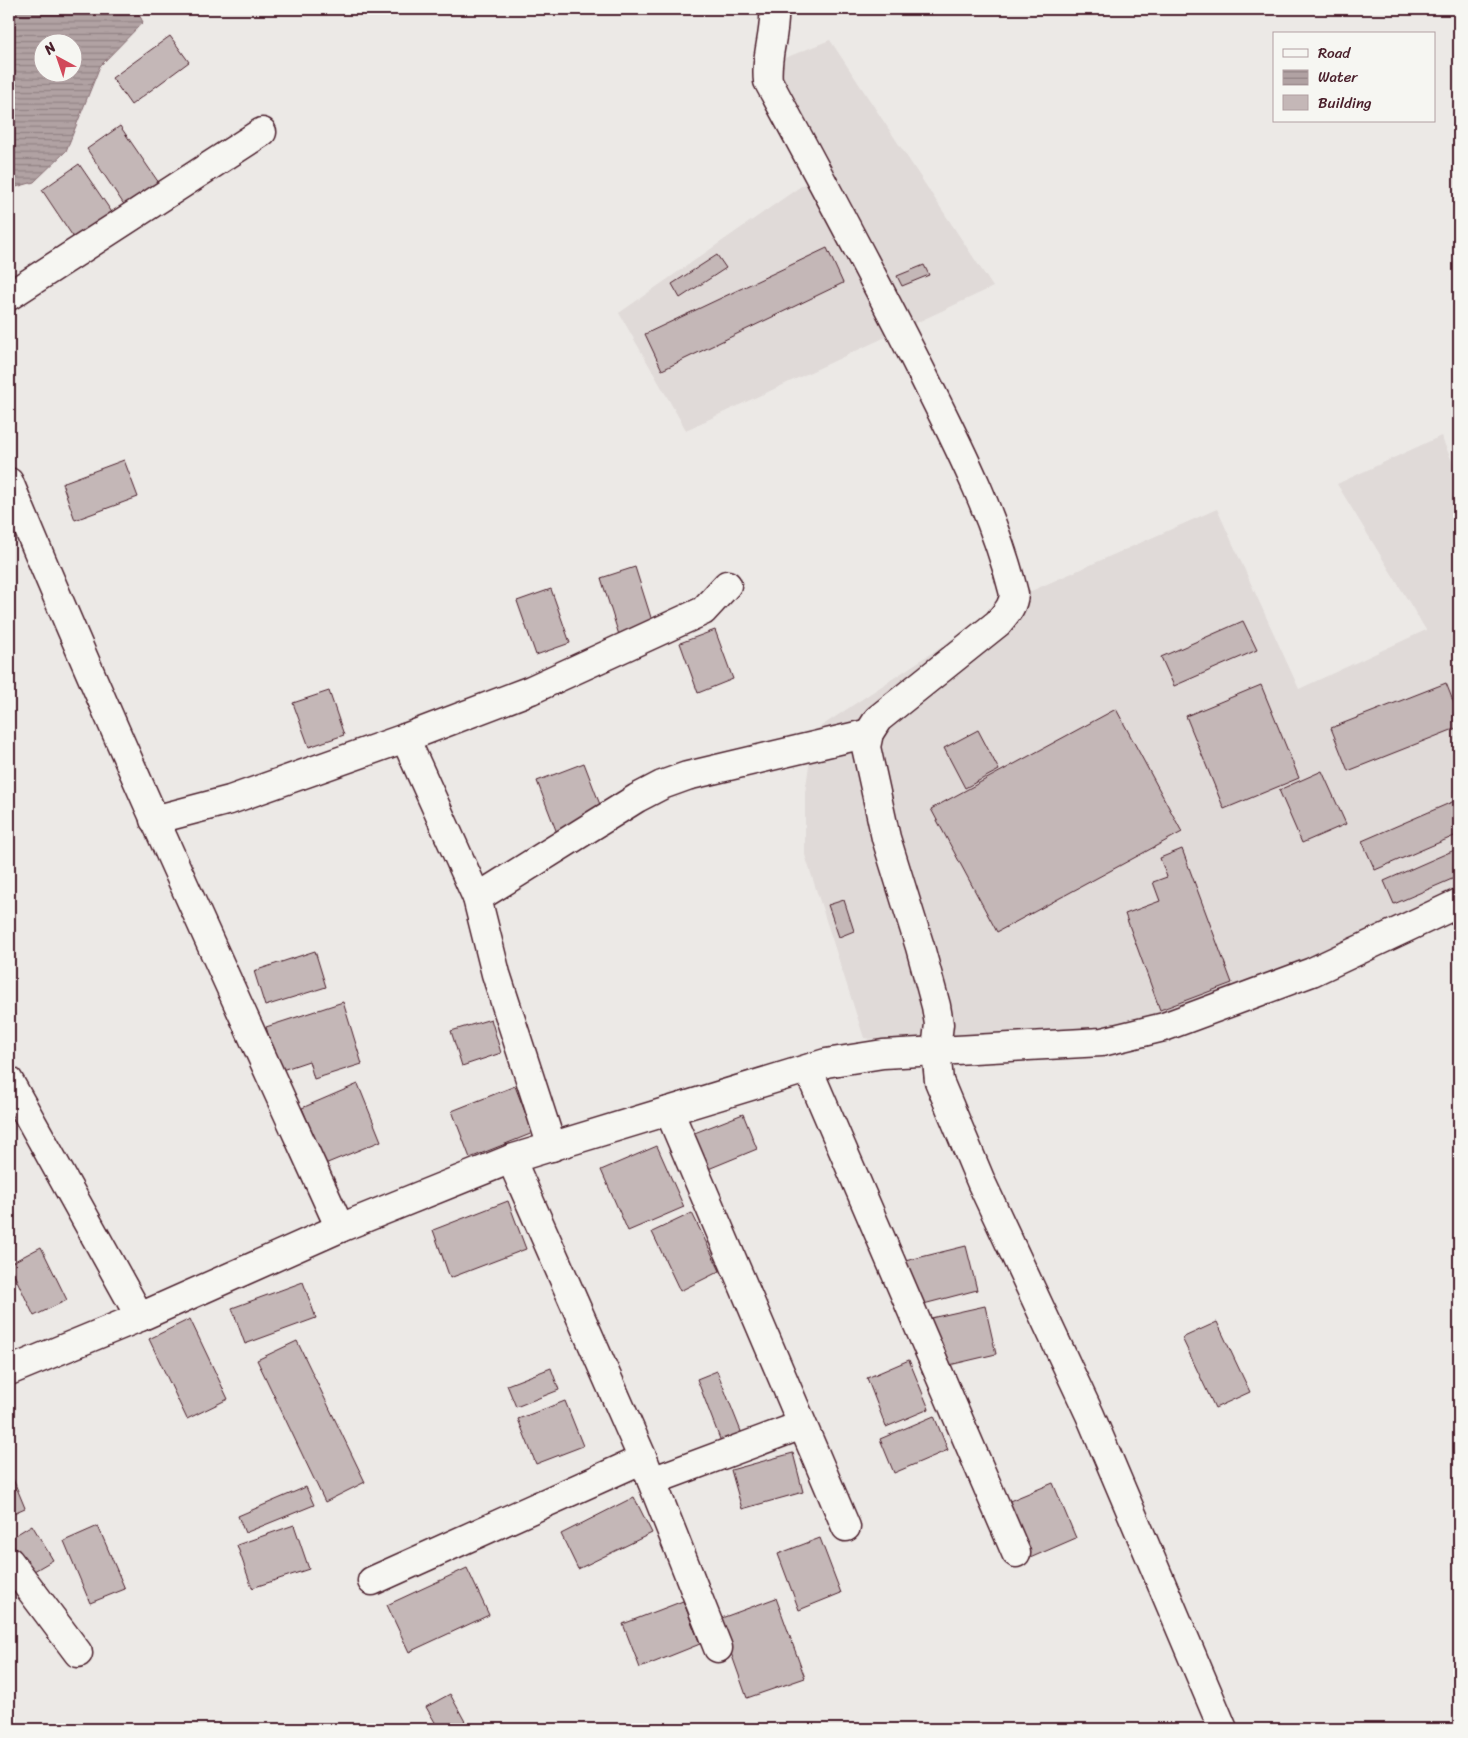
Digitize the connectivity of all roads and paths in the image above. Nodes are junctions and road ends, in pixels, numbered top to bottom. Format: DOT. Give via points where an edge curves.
graph roads {
  1 [pos="774,9"];
  2 [pos="262,132"];
  3 [pos="9,296"];
  4 [pos="9,482"];
  5 [pos="727,585"];
  6 [pos="869,733"];
  7 [pos="405,738"];
  8 [pos="154,820"];
  9 [pos="477,898"];
  10 [pos="1459,903"];
  11 [pos="936,1050"];
  12 [pos="808,1069"];
  13 [pos="9,1081"];
  14 [pos="669,1111"];
  15 [pos="552,1147"];
  16 [pos="511,1159"];
  17 [pos="340,1228"];
  18 [pos="140,1317"];
  19 [pos="9,1371"];
  20 [pos="802,1425"];
  21 [pos="647,1470"];
  22 [pos="846,1527"];
  23 [pos="1016,1553"];
  24 [pos="9,1561"];
  25 [pos="372,1581"];
  26 [pos="718,1648"];
  27 [pos="78,1653"];
  28 [pos="1223,1729"];
  1 -- 6 [label="street" via="768,81 883,294 968,464 1014,594 1009,610 998,623 878,719"];
  2 -- 3 [label="street"];
  4 -- 8 [label="street"];
  5 -- 7 [label="street" via="703,612 530,690"];
  6 -- 9 [label="street" via="687,776 662,785"];
  6 -- 11 [label="street" via="866,747 886,838 936,1006 939,1024"];
  7 -- 8 [label="street" via="230,800"];
  7 -- 9 [label="street"];
  8 -- 17 [label="street"];
  9 -- 15 [label="street" via="496,974"];
  10 -- 11 [label="street" via="1312,972 1164,1027 1102,1042"];
  11 -- 12 [label="street" via="874,1055"];
  11 -- 28 [label="street" via="939,1081 975,1167 1090,1415"];
  12 -- 14 [label="street"];
  12 -- 23 [label="street"];
  13 -- 18 [label="street"];
  14 -- 15 [label="street"];
  14 -- 20 [label="street"];
  15 -- 16 [label="street"];
  16 -- 17 [label="street"];
  16 -- 21 [label="street"];
  17 -- 18 [label="street"];
  18 -- 19 [label="street"];
  20 -- 21 [label="street"];
  20 -- 22 [label="street"];
  21 -- 25 [label="street"];
  21 -- 26 [label="street"];
  24 -- 27 [label="street"];
}
